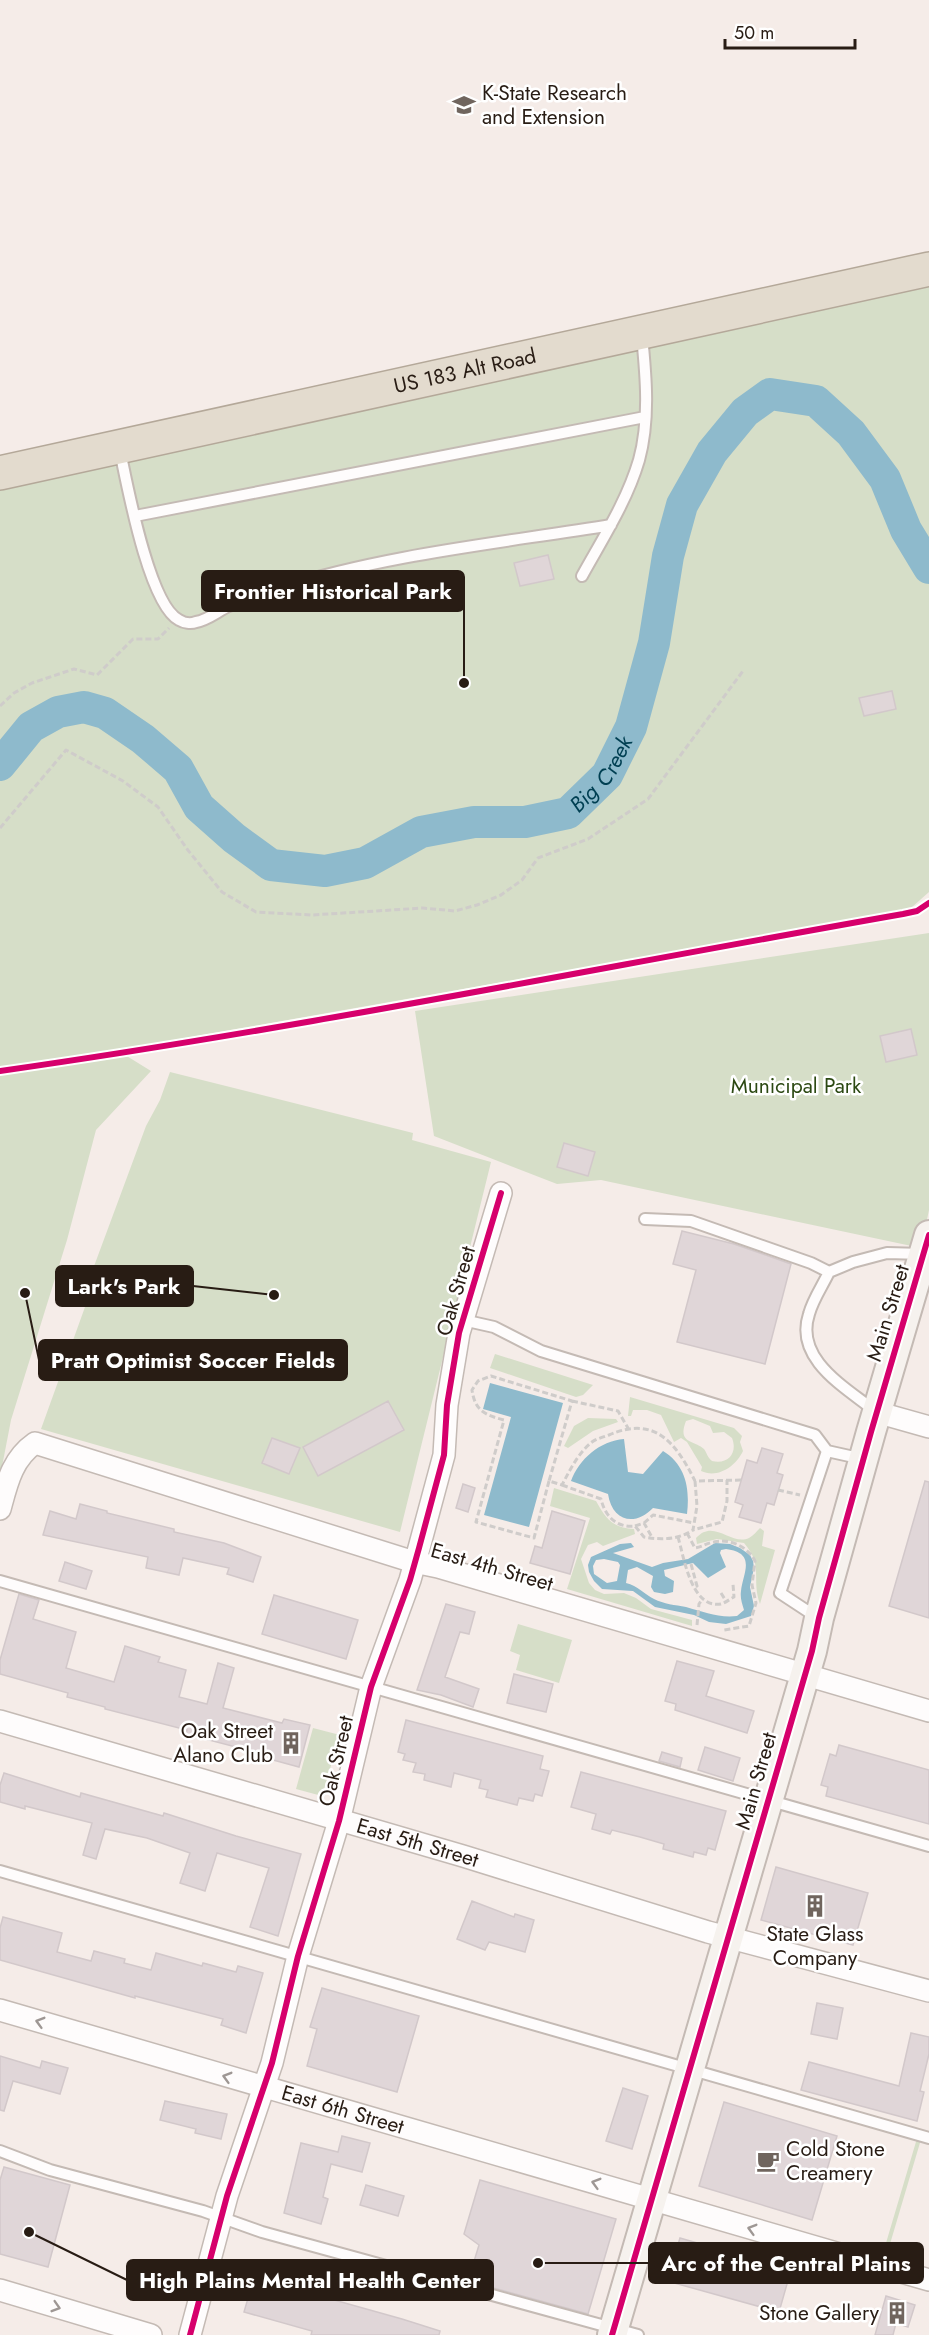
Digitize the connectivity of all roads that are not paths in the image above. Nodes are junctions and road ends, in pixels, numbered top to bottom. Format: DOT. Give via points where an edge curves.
graph roads {
  1 [pos="929,269"];
  2 [pos="641,333"];
  3 [pos="645,417"];
  4 [pos="119,447"];
  5 [pos="0,473"];
  6 [pos="135,516"];
  7 [pos="611,525"];
  8 [pos="582,576"];
  9 [pos="501,1193"];
  10 [pos="645,1219"];
  11 [pos="927,1243"];
  12 [pos="829,1272"];
  13 [pos="463,1320"];
  14 [pos="876,1412"];
  15 [pos="929,1427"];
  16 [pos="827,1451"];
  17 [pos="863,1459"];
  18 [pos="0,1509"];
  19 [pos="414,1562"];
  20 [pos="0,1581"];
  21 [pos="819,1618"];
  22 [pos="805,1674"];
  23 [pos="371,1687"];
  24 [pos="929,1711"];
  25 [pos="0,1721"];
  26 [pos="767,1801"];
  27 [pos="339,1821"];
  28 [pos="929,1846"];
  29 [pos="0,1872"];
  30 [pos="729,1937"];
  31 [pos="298,1956"];
  32 [pos="929,1991"];
  33 [pos="0,2010"];
  34 [pos="690,2070"];
  35 [pos="264,2087"];
  36 [pos="929,2138"];
  37 [pos="0,2151"];
  38 [pos="652,2200"];
  39 [pos="221,2218"];
  40 [pos="929,2280"];
  41 [pos="0,2290"];
  42 [pos="621,2333"];
  43 [pos="151,2335"];
  44 [pos="190,2335"];
  1 -- 2 [label="highway, US 183 Alt Road"];
  2 -- 3 [label="lane"];
  2 -- 4 [label="highway, US 183 Alt Road"];
  3 -- 6 [label="lane"];
  3 -- 7 [label="lane" via="639,459"];
  4 -- 5 [label="highway, US 183 Alt Road"];
  4 -- 6 [label="lane"];
  6 -- 7 [label="lane" via="147,565 170,611 177,620 197,622 262,594 364,565"];
  7 -- 8 [label="lane"];
  9 -- 13 [label="street, Oak Street"];
  10 -- 12 [label="lane" via="691,1221"];
  11 -- 12 [label="lane"];
  11 -- 14 [label="street, Main Street"];
  12 -- 14 [label="lane" via="808,1315 807,1343 823,1370"];
  13 -- 16 [label="lane" via="494,1327 541,1351 815,1435"];
  13 -- 19 [label="street, Oak Street" via="447,1405 444,1455"];
  14 -- 15 [label="street"];
  14 -- 17 [label="street, Main Street"];
  16 -- 17 [label="lane"];
  16 -- 21 [label="lane" via="780,1593"];
  17 -- 21 [label="street, Main Street"];
  18 -- 19 [label="street, East 4th Street" via="11,1471 24,1451 35,1443"];
  19 -- 22 [label="street, East 4th Street"];
  19 -- 23 [label="street, Oak Street"];
  20 -- 23 [label="lane"];
  21 -- 22 [label="street, Main Street"];
  22 -- 24 [label="street, East 4th Street"];
  22 -- 26 [label="street, Main Street"];
  23 -- 26 [label="lane"];
  23 -- 27 [label="street, Oak Street"];
  25 -- 27 [label="street, East 5th Street"];
  26 -- 28 [label="lane"];
  26 -- 30 [label="street, Main Street"];
  27 -- 30 [label="street, East 5th Street"];
  27 -- 31 [label="street, Oak Street"];
  29 -- 31 [label="lane"];
  30 -- 32 [label="street, East 5th Street"];
  30 -- 34 [label="street, Main Street"];
  31 -- 34 [label="lane"];
  31 -- 35 [label="street, Oak Street"];
  35 -- 33 [label="street, East 6th Street, one-way"];
  34 -- 36 [label="lane"];
  34 -- 38 [label="street, Main Street"];
  38 -- 35 [label="street, East 6th Street, one-way"];
  35 -- 39 [label="street, Oak Street"];
  37 -- 39 [label="lane" via="50,2170"];
  40 -- 38 [label="street, East 6th Street, one-way"];
  38 -- 42 [label="street, Main Street"];
  39 -- 42 [label="lane"];
  39 -- 44 [label="street, Oak Street"];
  41 -- 43 [label="street, one-way"];
}
